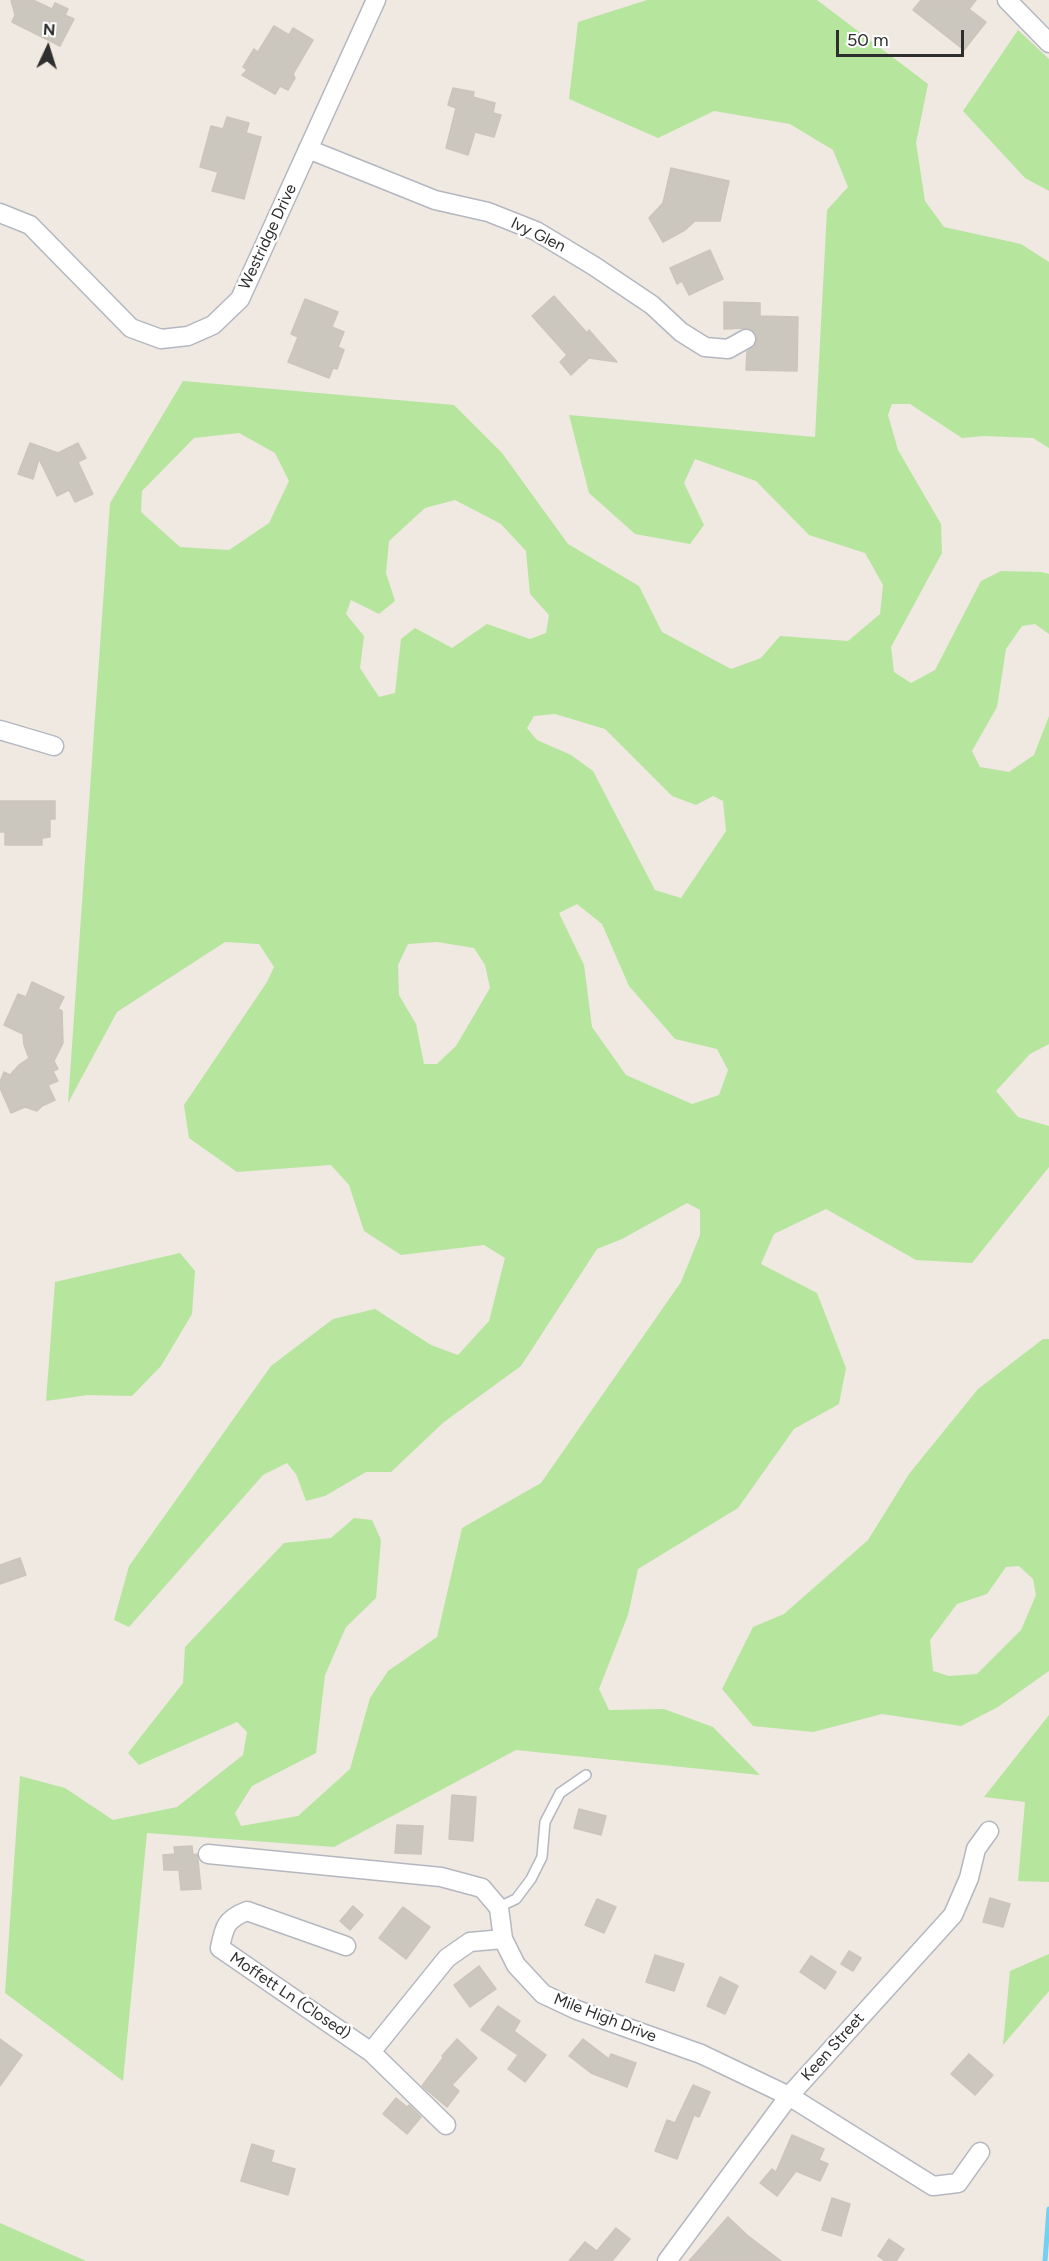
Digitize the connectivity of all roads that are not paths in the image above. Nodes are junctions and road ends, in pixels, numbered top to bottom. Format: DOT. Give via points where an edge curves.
graph roads {
  1 [pos="376,0"];
  2 [pos="1007,0"];
  3 [pos="1049,43"];
  4 [pos="308,149"];
  5 [pos="0,213"];
  6 [pos="746,339"];
  7 [pos="0,730"];
  8 [pos="54,746"];
  9 [pos="586,1776"];
  10 [pos="989,1831"];
  11 [pos="208,1854"];
  12 [pos="499,1907"];
  13 [pos="502,1939"];
  14 [pos="346,1946"];
  15 [pos="371,2052"];
  16 [pos="789,2096"];
  17 [pos="446,2126"];
  18 [pos="980,2152"];
  19 [pos="667,2261"];
  1 -- 4 [label="street, Westridge Drive"];
  2 -- 3 [label="street"];
  4 -- 5 [label="street, Westridge Drive" via="240,299 213,325 188,336 161,339 131,328 30,225"];
  4 -- 6 [label="street, Ivy Glen" via="435,200 488,212 536,231 652,305 681,332 705,347 728,349"];
  7 -- 8 [label="street"];
  9 -- 12 [label="lane" via="560,1793 545,1822 542,1857 531,1879 516,1899"];
  10 -- 16 [label="street, Keen Street" via="976,1850 953,1915"];
  11 -- 12 [label="street" via="441,1877 482,1888"];
  12 -- 13 [label="street, Mile High Drive"];
  13 -- 15 [label="street" via="470,1942 447,1958"];
  13 -- 16 [label="street, Mile High Drive" via="516,1965 543,1994 701,2054"];
  14 -- 15 [label="street, Moffett Ln (Closed)" via="247,1911 234,1916 223,1930 220,1948"];
  15 -- 17 [label="street, Moffett Ln (Closed)"];
  16 -- 18 [label="street, Mile High Drive" via="933,2186 957,2183"];
  16 -- 19 [label="street, Keen Street"];
}
